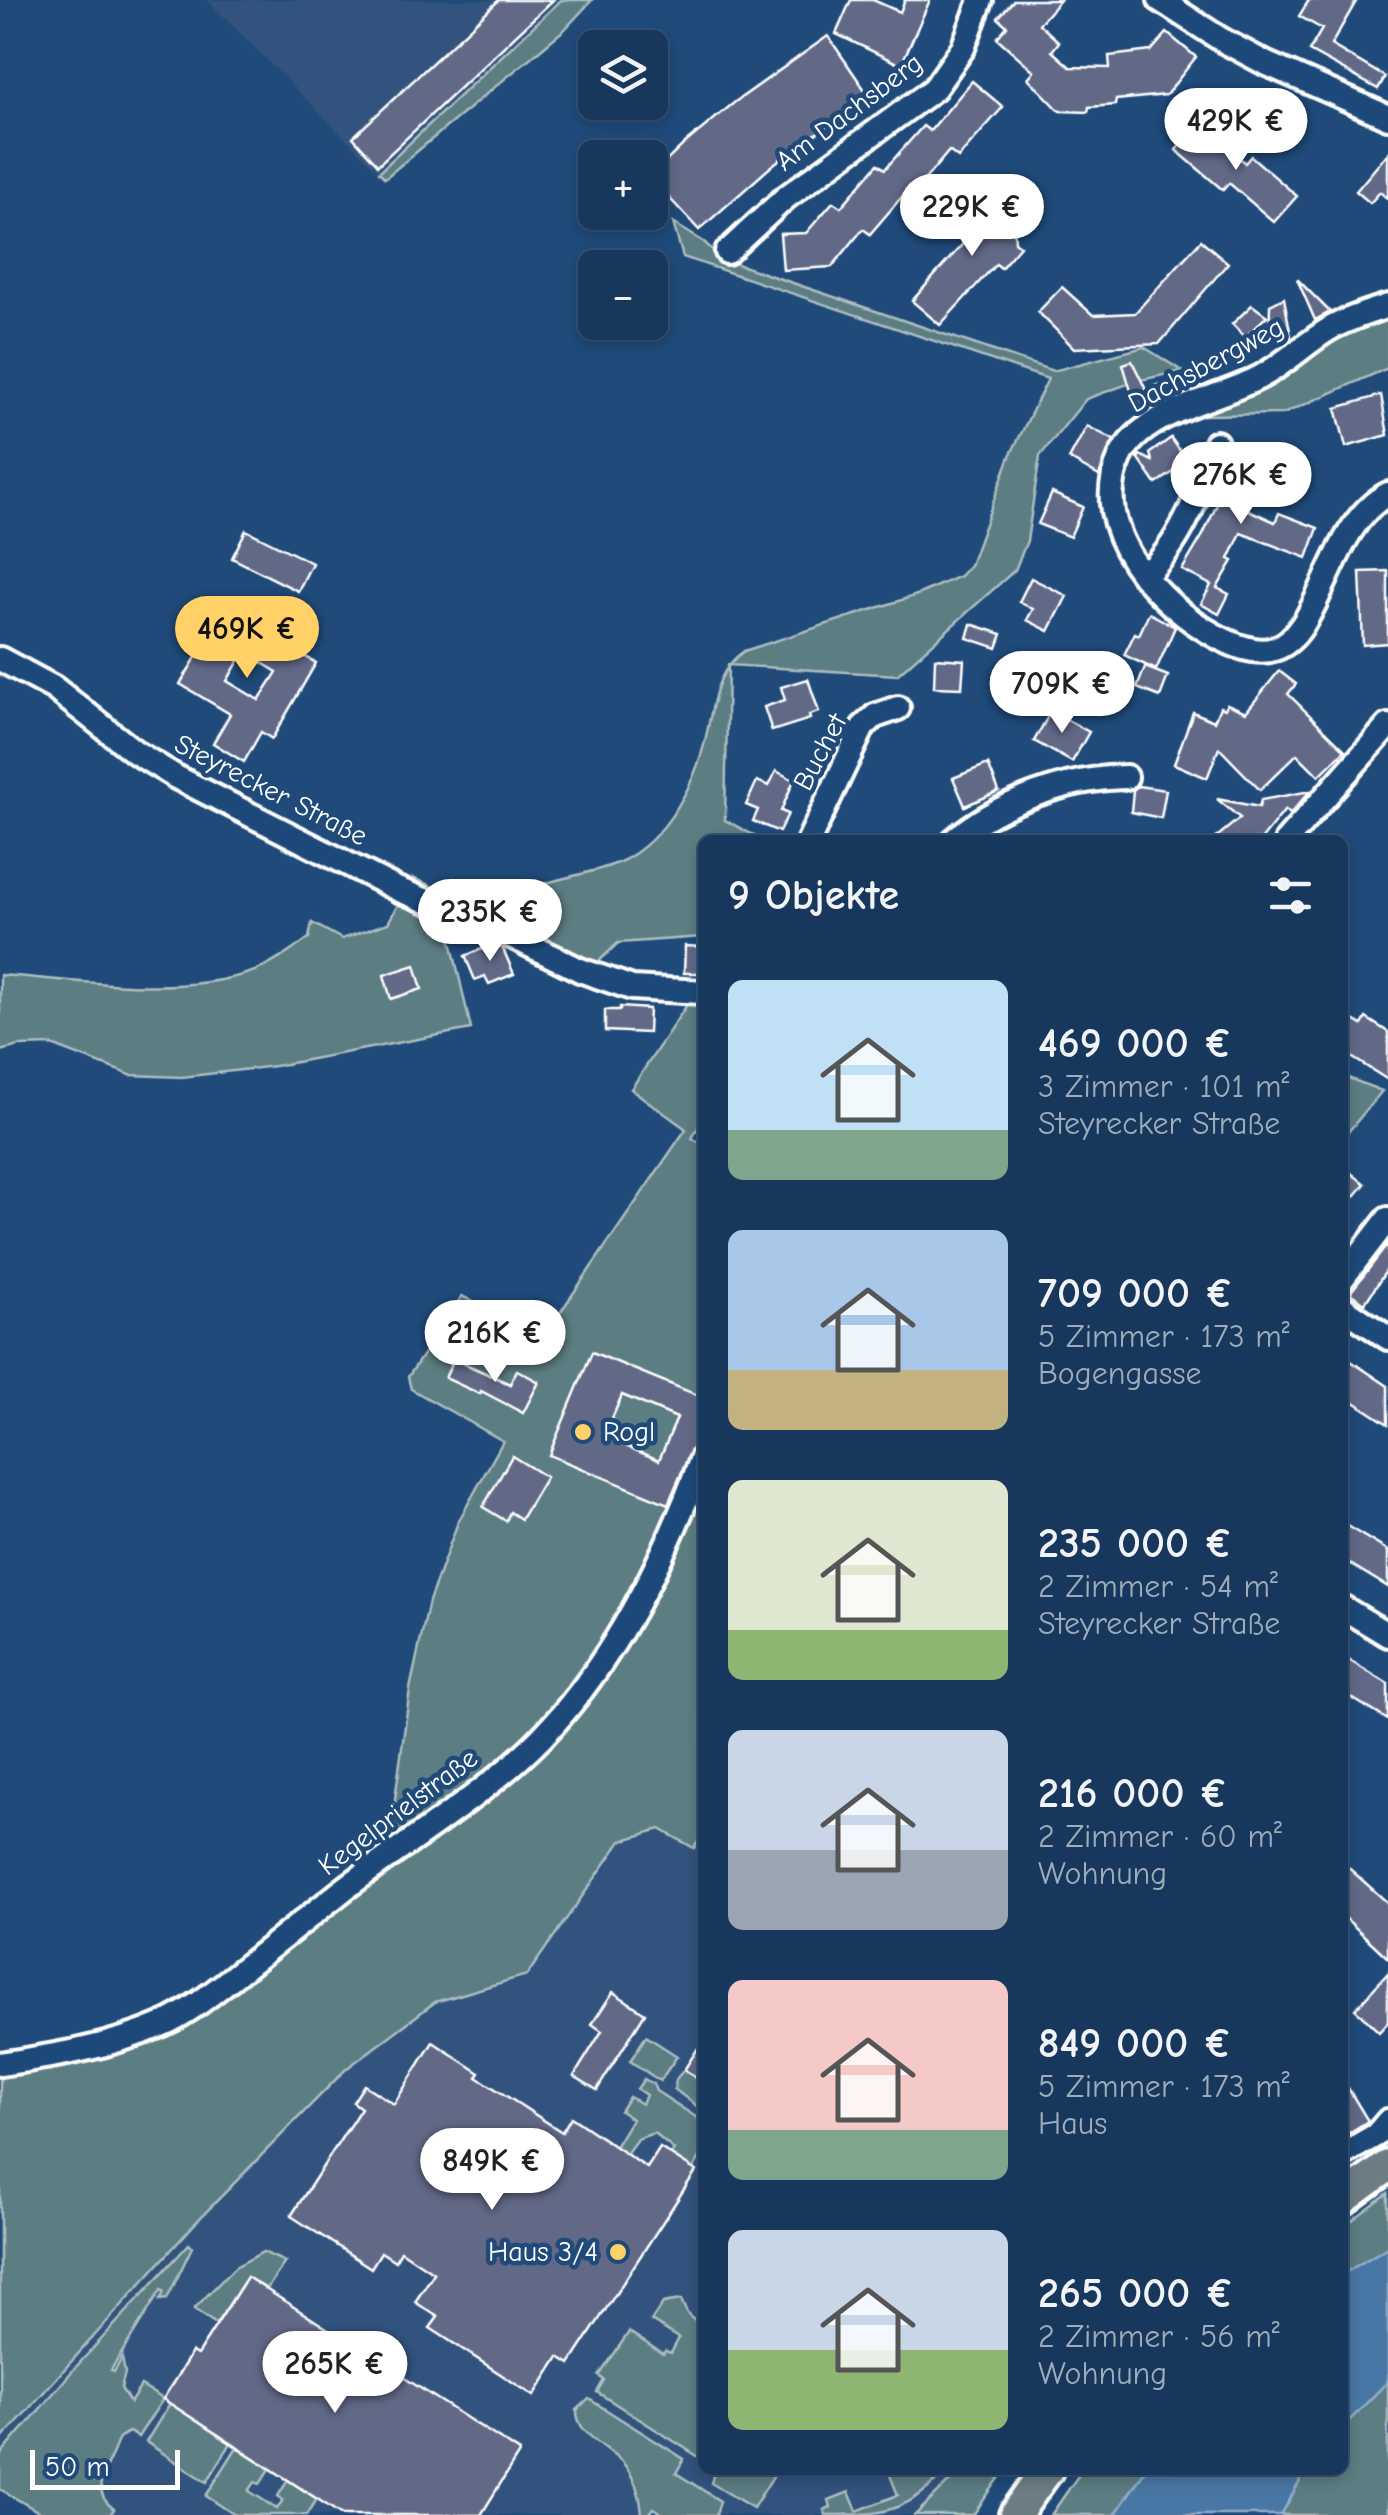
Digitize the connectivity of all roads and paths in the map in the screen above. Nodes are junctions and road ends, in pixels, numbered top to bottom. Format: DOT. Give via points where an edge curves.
graph roads {
  1 [pos="981,0"];
  2 [pos="1160,0"];
  3 [pos="1388,118"];
  4 [pos="727,252"];
  5 [pos="1388,306"];
  6 [pos="1216,442"];
  7 [pos="1388,494"];
  8 [pos="1144,576"];
  9 [pos="0,660"];
  10 [pos="898,708"];
  11 [pos="1388,726"];
  12 [pos="1126,777"];
  13 [pos="811,835"];
  14 [pos="961,835"];
  15 [pos="1291,835"];
  16 [pos="698,992"];
  17 [pos="1388,1219"];
  18 [pos="1348,1272"];
  19 [pos="1348,1311"];
  20 [pos="1388,1338"];
  21 [pos="698,1468"];
  22 [pos="1348,1610"];
  23 [pos="1388,1636"];
  24 [pos="0,2064"];
  25 [pos="1388,2122"];
  26 [pos="1348,2151"];
  27 [pos="1388,2166"];
  28 [pos="1348,2196"];
  29 [pos="1043,2475"];
  30 [pos="1015,2515"];
  1 -- 4 [label="street, Am Dachsberg" via="951,70 934,89 785,198"];
  2 -- 3 [label="street" via="1266,63"];
  5 -- 8 [label="street, Dachsbergweg" via="1334,327 1268,373 1161,419 1132,440 1115,472 1115,514"];
  6 -- 8 [label="street" via="1182,527"];
  7 -- 8 [label="street, Dachsbergweg" via="1361,513 1298,632 1273,650 1240,646 1196,625"];
  9 -- 16 [label="street, Steyrecker Straße" via="54,688 176,776 397,889 632,988"];
  10 -- 13 [label="street, Buchet" via="863,728"];
  11 -- 15 [label="street"];
  12 -- 14 [label="street" via="1052,789"];
  17 -- 18 [label="street"];
  19 -- 20 [label="street"];
  21 -- 24 [label="street, Kegelprielstraße" via="621,1630 542,1738 483,1789 173,2018 77,2052"];
  22 -- 23 [label="street"];
  25 -- 26 [label="street"];
  27 -- 28 [label="main road"];
  29 -- 30 [label="main road"];
}
